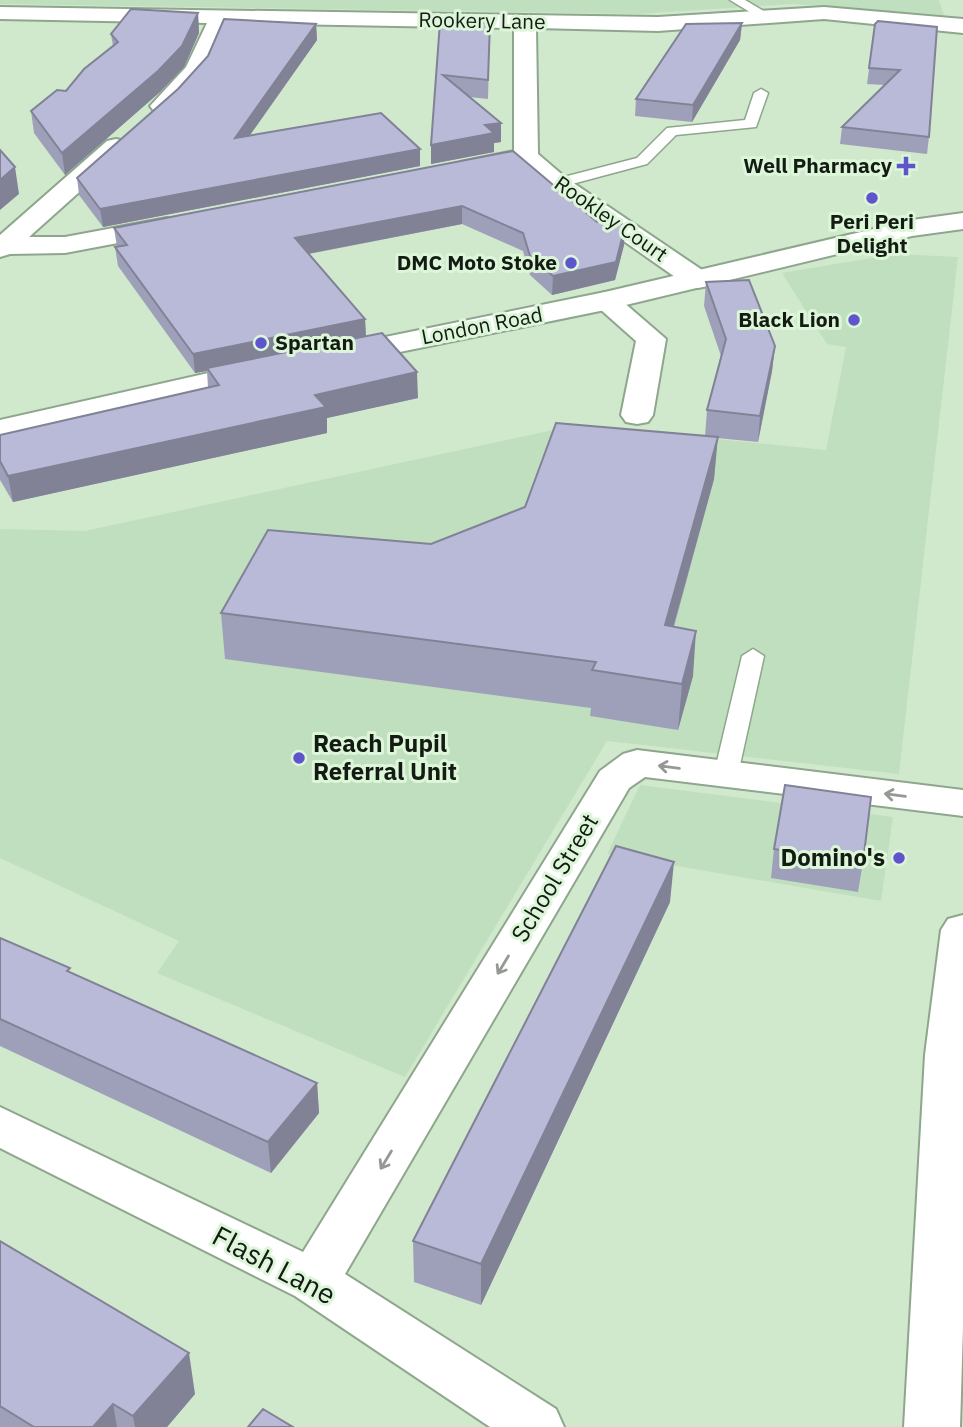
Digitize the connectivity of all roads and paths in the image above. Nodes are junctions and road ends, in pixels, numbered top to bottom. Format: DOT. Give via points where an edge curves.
graph roads {
  1 [pos="736,0"];
  2 [pos="0,13"];
  3 [pos="768,16"];
  4 [pos="220,19"];
  5 [pos="525,22"];
  6 [pos="963,26"];
  7 [pos="761,93"];
  8 [pos="526,156"];
  9 [pos="445,172"];
  10 [pos="557,183"];
  11 [pos="963,221"];
  12 [pos="187,222"];
  13 [pos="2,248"];
  14 [pos="698,280"];
  15 [pos="605,301"];
  16 [pos="636,415"];
  17 [pos="0,429"];
  18 [pos="753,656"];
  19 [pos="726,774"];
  20 [pos="963,803"];
  21 [pos="963,930"];
  22 [pos="0,1126"];
  23 [pos="313,1282"];
  24 [pos="950,1308"];
  25 [pos="536,1427"];
  26 [pos="932,1427"];
  1 -- 3 [label="lane"];
  2 -- 4 [label="main road, Rookery Lane"];
  3 -- 5 [label="main road, Rookery Lane" via="658,24"];
  3 -- 6 [label="main road, Rookery Lane" via="824,13"];
  4 -- 5 [label="main road, Rookery Lane"];
  4 -- 13 [label="main road" via="196,70"];
  5 -- 8 [label="main road"];
  7 -- 10 [label="lane" via="751,124 672,131 642,161"];
  8 -- 9 [label="main road"];
  8 -- 10 [label="main road, Rookley Court"];
  10 -- 14 [label="main road, Rookley Court"];
  11 -- 14 [label="main road, London Road" via="912,228"];
  12 -- 13 [label="main road" via="65,245"];
  14 -- 15 [label="main road, London Road"];
  15 -- 16 [label="main road" via="651,339"];
  15 -- 17 [label="main road, London Road"];
  18 -- 19 [label="lane"];
  20 -- 19 [label="main road, School Street, one-way"];
  19 -- 23 [label="main road, School Street, one-way" via="637,763 614,780"];
  21 -- 24 [label="main road" via="948,1055"];
  22 -- 23 [label="main road, Flash Lane"];
  23 -- 25 [label="main road, Flash Lane"];
  24 -- 26 [label="main road"];
}
